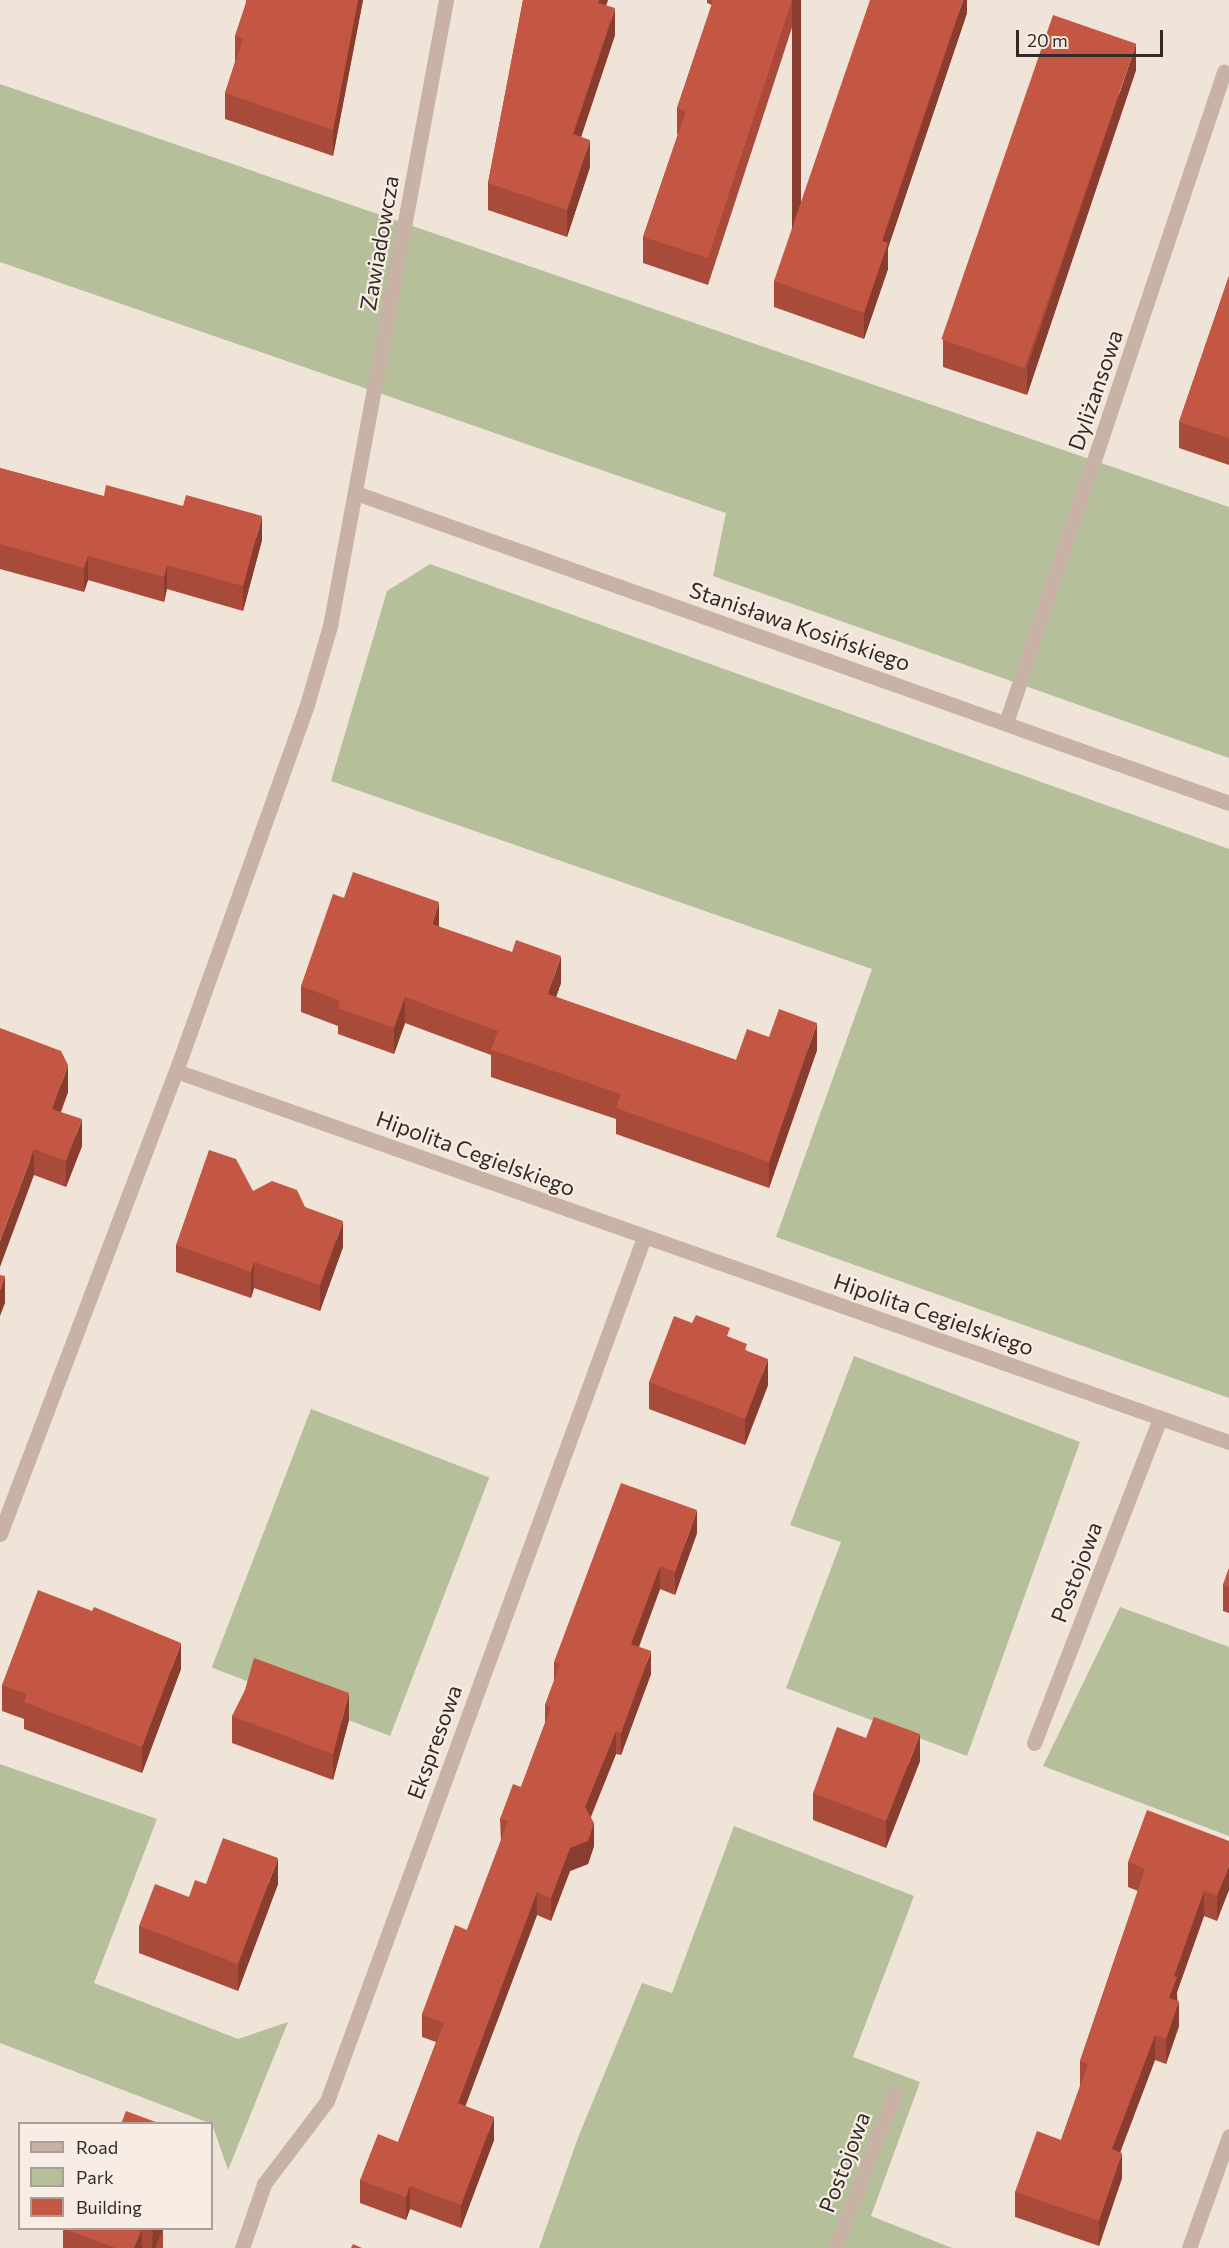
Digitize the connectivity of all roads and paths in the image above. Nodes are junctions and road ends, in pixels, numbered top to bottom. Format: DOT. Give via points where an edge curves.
graph roads {
  1 [pos="446,0"];
  2 [pos="1224,72"];
  3 [pos="356,493"];
  4 [pos="1006,723"];
  5 [pos="1229,803"];
  6 [pos="176,1071"];
  7 [pos="644,1237"];
  8 [pos="1160,1418"];
  9 [pos="1229,1442"];
  10 [pos="0,1534"];
  11 [pos="1034,1743"];
  12 [pos="895,2093"];
  13 [pos="1229,2136"];
  14 [pos="242,2248"];
  15 [pos="835,2248"];
  16 [pos="1189,2248"];
  1 -- 3 [label="street, Zawiadowcza"];
  2 -- 4 [label="street, Dyliżansowa"];
  3 -- 4 [label="street, Stanisława Kosińskiego"];
  3 -- 6 [label="street, Zawiadowcza" via="330,626 306,708"];
  4 -- 5 [label="street, Stanisława Kosińskiego"];
  6 -- 7 [label="street, Hipolita Cegielskiego"];
  6 -- 10 [label="street"];
  7 -- 8 [label="street, Hipolita Cegielskiego"];
  7 -- 14 [label="street, Ekspresowa" via="327,2101 264,2184"];
  8 -- 9 [label="street, Hipolita Cegielskiego"];
  8 -- 11 [label="street, Postojowa"];
  12 -- 15 [label="street, Postojowa"];
  13 -- 16 [label="street"];
}
